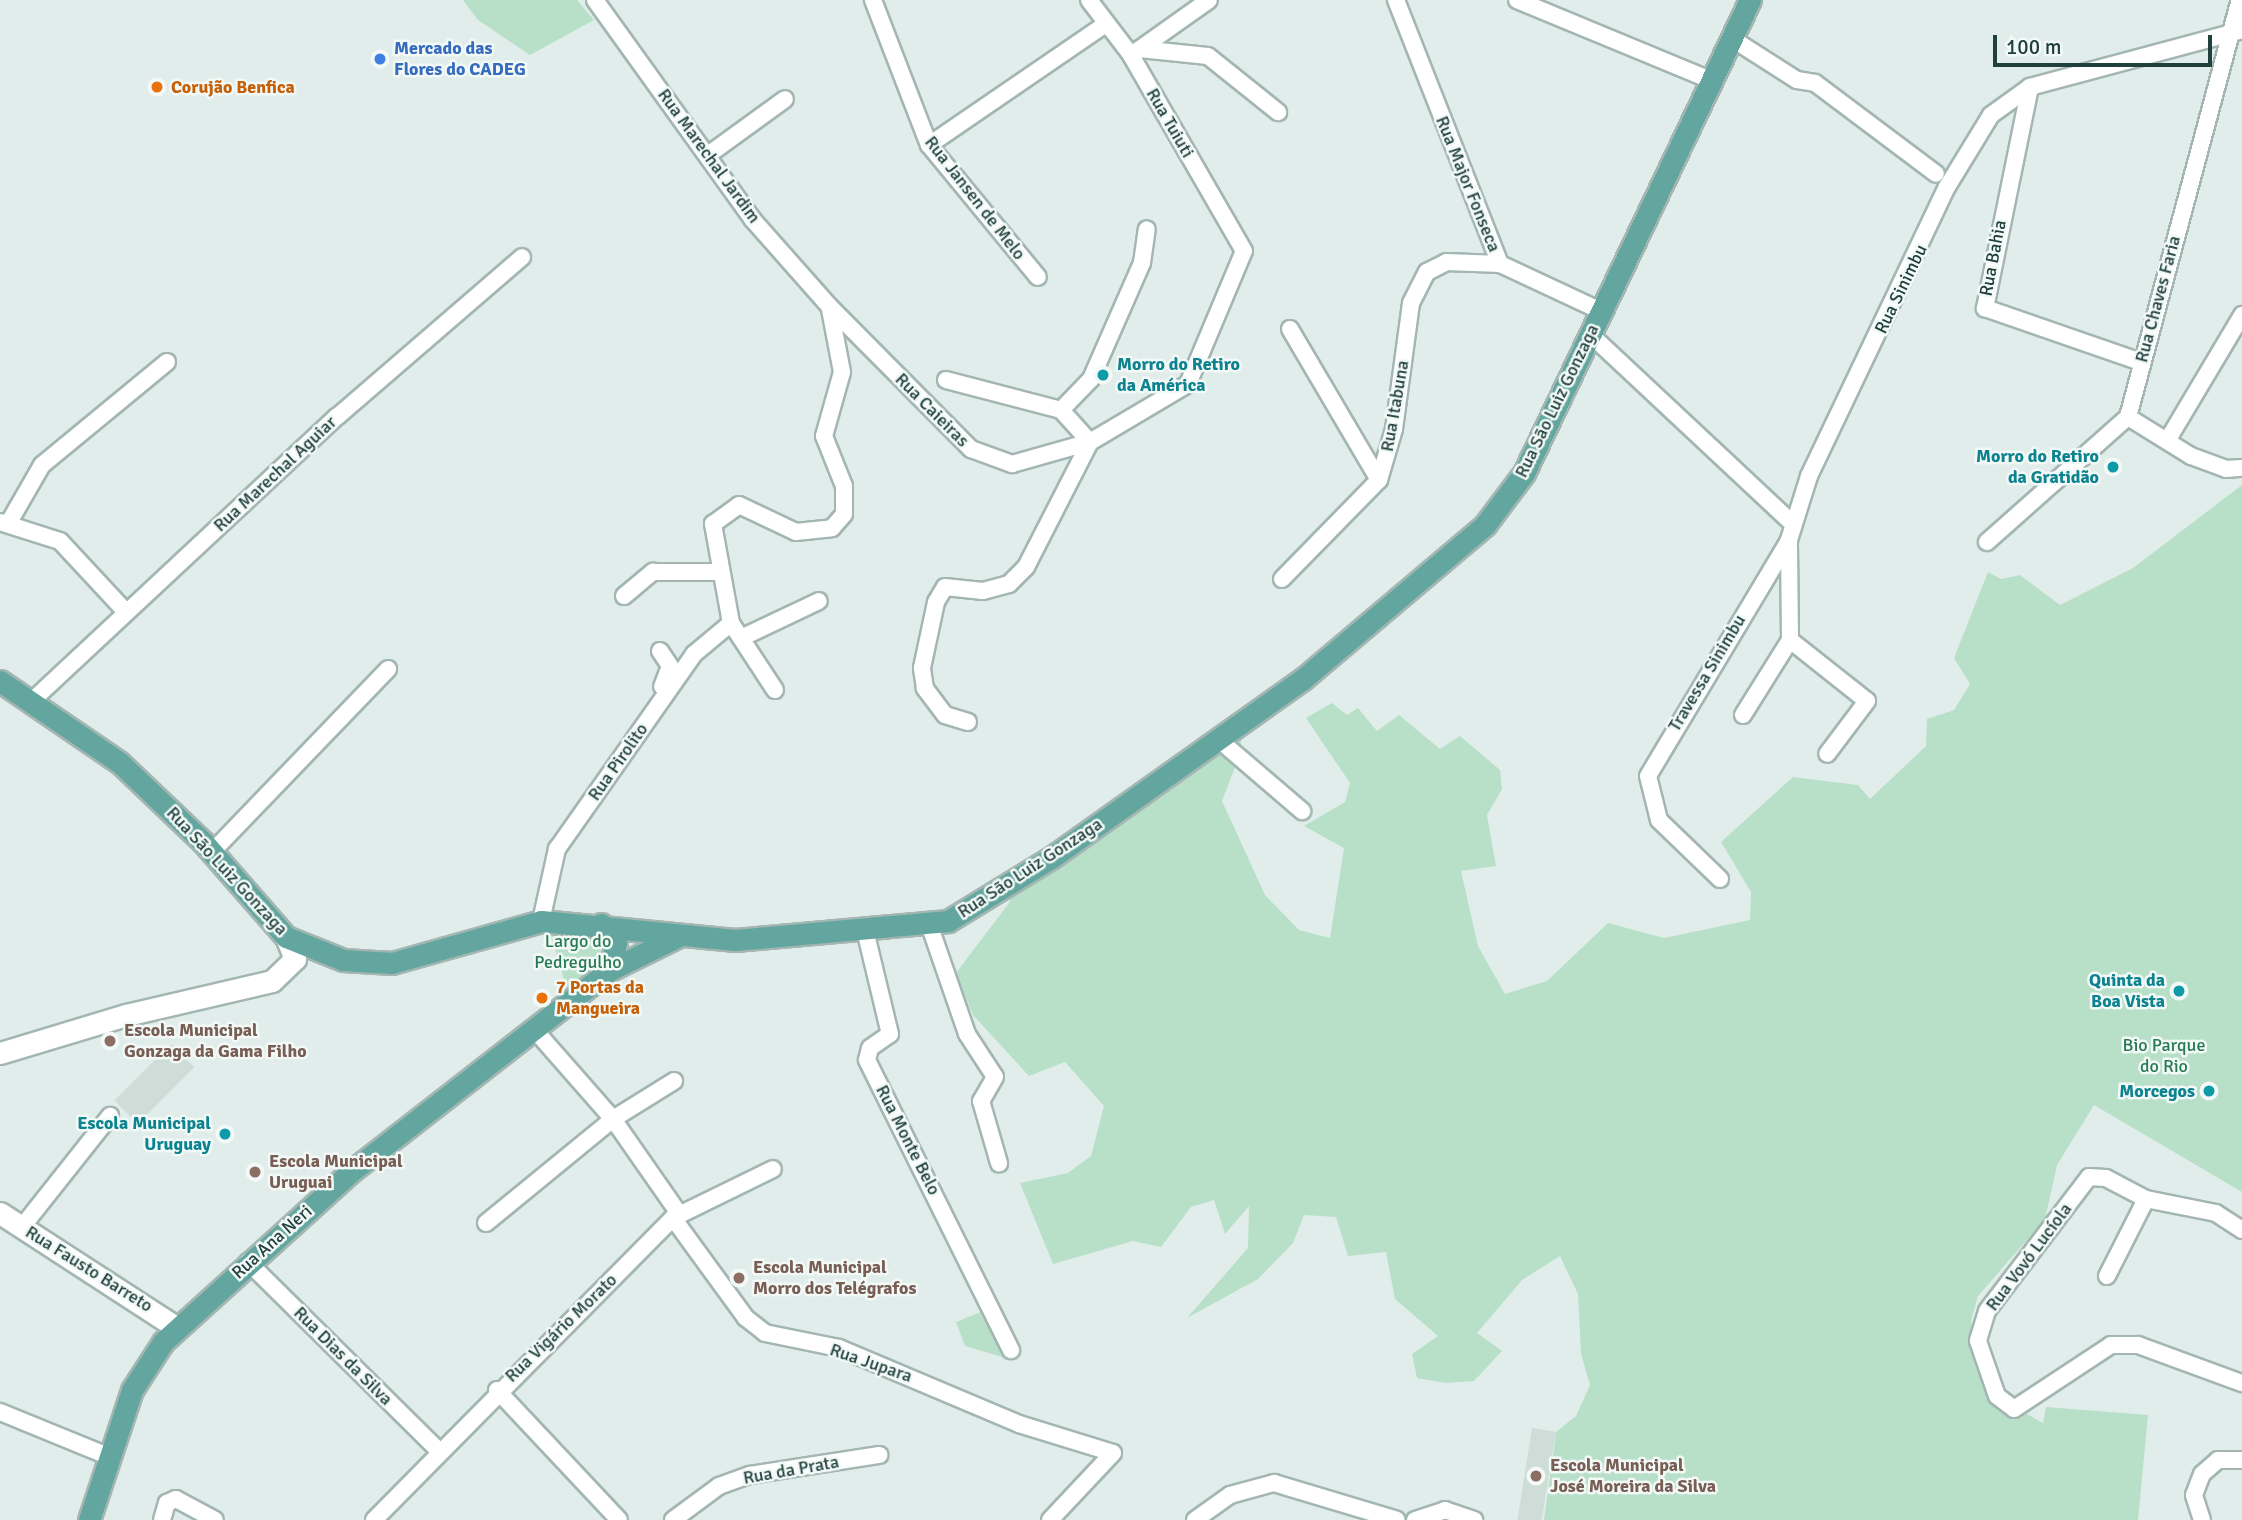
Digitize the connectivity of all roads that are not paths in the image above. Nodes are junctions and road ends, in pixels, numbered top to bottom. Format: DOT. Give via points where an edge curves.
graph roads {
  1 [pos="873,0"];
  2 [pos="1089,0"];
  3 [pos="1209,0"];
  4 [pos="1396,0"];
  5 [pos="1517,0"];
  6 [pos="1750,0"];
  7 [pos="2240,0"];
  8 [pos="603,3"];
  9 [pos="1104,25"];
  10 [pos="2237,29"];
  11 [pos="1731,38"];
  12 [pos="1136,52"];
  13 [pos="1710,80"];
  14 [pos="2030,87"];
  15 [pos="785,99"];
  16 [pos="1278,112"];
  17 [pos="929,145"];
  18 [pos="708,155"];
  19 [pos="1936,174"];
  20 [pos="1147,229"];
  21 [pos="1244,251"];
  22 [pos="522,257"];
  23 [pos="1500,264"];
  24 [pos="1038,277"];
  25 [pos="829,306"];
  26 [pos="1601,311"];
  27 [pos="2242,315"];
  28 [pos="1290,329"];
  29 [pos="1590,334"];
  30 [pos="167,362"];
  31 [pos="2141,362"];
  32 [pos="946,380"];
  33 [pos="1062,410"];
  34 [pos="2128,418"];
  35 [pos="2167,441"];
  36 [pos="1090,442"];
  37 [pos="2242,468"];
  38 [pos="1379,480"];
  39 [pos="1791,522"];
  40 [pos="4,523"];
  41 [pos="1789,540"];
  42 [pos="1987,542"];
  43 [pos="721,572"];
  44 [pos="1282,579"];
  45 [pos="624,596"];
  46 [pos="819,601"];
  47 [pos="126,612"];
  48 [pos="731,622"];
  49 [pos="741,638"];
  50 [pos="1790,640"];
  51 [pos="660,651"];
  52 [pos="388,668"];
  53 [pos="0,681"];
  54 [pos="775,690"];
  55 [pos="34,699"];
  56 [pos="1743,715"];
  57 [pos="968,722"];
  58 [pos="1218,739"];
  59 [pos="1827,754"];
  60 [pos="1301,811"];
  61 [pos="557,849"];
  62 [pos="212,852"];
  63 [pos="1720,879"];
  64 [pos="541,921"];
  65 [pos="601,924"];
  66 [pos="929,924"];
  67 [pos="865,930"];
  68 [pos="679,936"];
  69 [pos="286,937"];
  70 [pos="610,970"];
  71 [pos="533,1028"];
  72 [pos="0,1053"];
  73 [pos="674,1081"];
  74 [pos="110,1115"];
  75 [pos="613,1119"];
  76 [pos="999,1163"];
  77 [pos="773,1169"];
  78 [pos="2146,1199"];
  79 [pos="0,1213"];
  80 [pos="677,1216"];
  81 [pos="486,1223"];
  82 [pos="22,1227"];
  83 [pos="2242,1230"];
  84 [pos="248,1262"];
  85 [pos="2107,1276"];
  86 [pos="177,1328"];
  87 [pos="1011,1350"];
  88 [pos="2242,1383"];
  89 [pos="497,1390"];
  90 [pos="0,1412"];
  91 [pos="438,1450"];
  92 [pos="879,1455"];
  93 [pos="108,1456"];
  94 [pos="2242,1460"];
  95 [pos="89,1520"];
  96 [pos="162,1520"];
  97 [pos="215,1520"];
  98 [pos="374,1520"];
  99 [pos="619,1520"];
  100 [pos="673,1520"];
  101 [pos="1050,1520"];
  102 [pos="1195,1520"];
  103 [pos="1397,1520"];
  104 [pos="1415,1520"];
  105 [pos="1474,1520"];
  106 [pos="2202,1520"];
  1 -- 17 [label="street, Rua Jansen de Melo"];
  2 -- 9 [label="street, Rua Tuiuti"];
  3 -- 12 [label="street"];
  4 -- 23 [label="street, Rua Major Fonseca"];
  5 -- 13 [label="street"];
  6 -- 11 [label="main road, Rua São Luiz Gonzaga"];
  7 -- 10 [label="street, Rua Chaves Faria"];
  8 -- 18 [label="street, Rua Marechal Jardim"];
  9 -- 12 [label="street, Rua Tuiuti"];
  9 -- 17 [label="street"];
  10 -- 14 [label="street, Rua Sinimbu"];
  10 -- 31 [label="street, Rua Chaves Faria"];
  11 -- 13 [label="main road, Rua São Luiz Gonzaga"];
  11 -- 19 [label="street" via="1797,80 1815,83"];
  12 -- 16 [label="street" via="1208,56"];
  12 -- 21 [label="street, Rua Tuiuti"];
  13 -- 26 [label="main road, Rua São Luiz Gonzaga"];
  14 -- 31 [label="street, Rua Bahia" via="1985,308"];
  14 -- 39 [label="street, Rua Sinimbu" via="1991,115 1947,187"];
  15 -- 18 [label="street"];
  17 -- 24 [label="street, Rua Jansen de Melo"];
  18 -- 25 [label="street, Rua Marechal Jardim" via="753,220"];
  20 -- 33 [label="street" via="1142,263 1091,379"];
  21 -- 36 [label="street, Rua Caieiras" via="1188,384"];
  22 -- 47 [label="street, Rua Marechal Aguiar"];
  23 -- 26 [label="street, Rua Major Fonseca"];
  23 -- 38 [label="street, Rua Itabuna" via="1447,262 1427,272 1411,303 1394,429"];
  25 -- 36 [label="street, Rua Caieiras" via="987,458 1012,464"];
  25 -- 43 [label="street" via="843,357 824,436 844,486 844,514 832,528 796,532 754,508 726,508 713,524"];
  26 -- 29 [label="main road, Rua São Luiz Gonzaga"];
  27 -- 35 [label="street"];
  28 -- 38 [label="street"];
  29 -- 39 [label="street"];
  29 -- 58 [label="main road, Rua São Luiz Gonzaga" via="1524,473 1485,525 1339,650"];
  30 -- 40 [label="street" via="42,465"];
  31 -- 34 [label="street, Rua Chaves Faria"];
  32 -- 33 [label="street"];
  33 -- 36 [label="street"];
  34 -- 35 [label="street"];
  34 -- 42 [label="street"];
  35 -- 37 [label="street" via="2226,469"];
  36 -- 57 [label="street" via="1017,575 983,591 945,587 940,592 922,678 945,715"];
  38 -- 44 [label="street, Rua Itabuna"];
  39 -- 41 [label="street, Rua Sinimbu"];
  40 -- 47 [label="street" via="60,541 78,554"];
  41 -- 50 [label="street, Rua Sinimbu"];
  41 -- 63 [label="street, Travessa Sinimbu" via="1648,775 1653,812"];
  43 -- 45 [label="street" via="653,572"];
  43 -- 48 [label="street"];
  46 -- 49 [label="street"];
  47 -- 55 [label="street, Rua Marechal Aguiar"];
  48 -- 49 [label="street"];
  48 -- 61 [label="street, Rua Pirolito" via="694,654"];
  49 -- 54 [label="street"];
  50 -- 56 [label="street"];
  50 -- 59 [label="street" via="1867,701"];
  51 -- 61 [label="street" via="669,677 574,810"];
  52 -- 62 [label="street"];
  53 -- 55 [label="main road, Rua São Luiz Gonzaga"];
  55 -- 62 [label="main road, Rua São Luiz Gonzaga" via="120,763"];
  58 -- 60 [label="street"];
  58 -- 66 [label="main road, Rua São Luiz Gonzaga" via="982,904"];
  61 -- 64 [label="street, Rua Pirolito"];
  62 -- 69 [label="main road, Rua São Luiz Gonzaga"];
  64 -- 65 [label="main road, Rua São Luiz Gonzaga"];
  64 -- 69 [label="main road, Rua São Luiz Gonzaga" via="392,963 343,960"];
  65 -- 68 [label="main road, Rua São Luiz Gonzaga"];
  65 -- 70 [label="main road" via="616,943"];
  66 -- 67 [label="main road, Rua São Luiz Gonzaga"];
  66 -- 76 [label="street" via="967,1034 995,1077 981,1101"];
  67 -- 68 [label="main road, Rua São Luiz Gonzaga" via="735,940"];
  67 -- 87 [label="street, Rua Monte Belo" via="890,1034 870,1048 867,1060"];
  68 -- 70 [label="main road, Rua Ana Neri"];
  69 -- 72 [label="street" via="295,959 272,982 126,1015"];
  70 -- 71 [label="main road, Rua Ana Neri"];
  71 -- 75 [label="street, Rua Jupara"];
  71 -- 84 [label="main road, Rua Ana Neri"];
  73 -- 75 [label="street"];
  74 -- 82 [label="street"];
  75 -- 80 [label="street, Rua Jupara"];
  75 -- 81 [label="street"];
  77 -- 80 [label="street, Rua Vigário Morato"];
  78 -- 83 [label="street" via="2216,1213"];
  78 -- 85 [label="street"];
  78 -- 88 [label="street, Rua Vovó Lucíola" via="2106,1178 2090,1177 1980,1324 1982,1363 1997,1396 2014,1409 2029,1403 2111,1345 2138,1345"];
  79 -- 82 [label="street, Rua Fausto Barreto"];
  80 -- 89 [label="street, Rua Vigário Morato"];
  80 -- 101 [label="street, Rua Jupara" via="747,1318 765,1333 839,1348 1019,1424 1113,1453"];
  82 -- 86 [label="street, Rua Fausto Barreto"];
  84 -- 86 [label="main road, Rua Ana Neri"];
  84 -- 91 [label="street, Rua Dias da Silva"];
  86 -- 93 [label="main road, Rua Ana Neri" via="145,1363"];
  89 -- 91 [label="street, Rua Vigário Morato"];
  89 -- 99 [label="street"];
  90 -- 93 [label="street"];
  91 -- 98 [label="street, Rua Vigário Morato"];
  92 -- 100 [label="street, Rua da Prata" via="750,1475 719,1486"];
  93 -- 95 [label="main road, Rua Ana Neri"];
  94 -- 106 [label="street" via="2218,1460 2202,1475 2194,1495"];
  96 -- 97 [label="street" via="167,1503 176,1499"];
  102 -- 103 [label="street" via="1230,1495 1274,1483"];
  104 -- 105 [label="street" via="1445,1510"];
}
